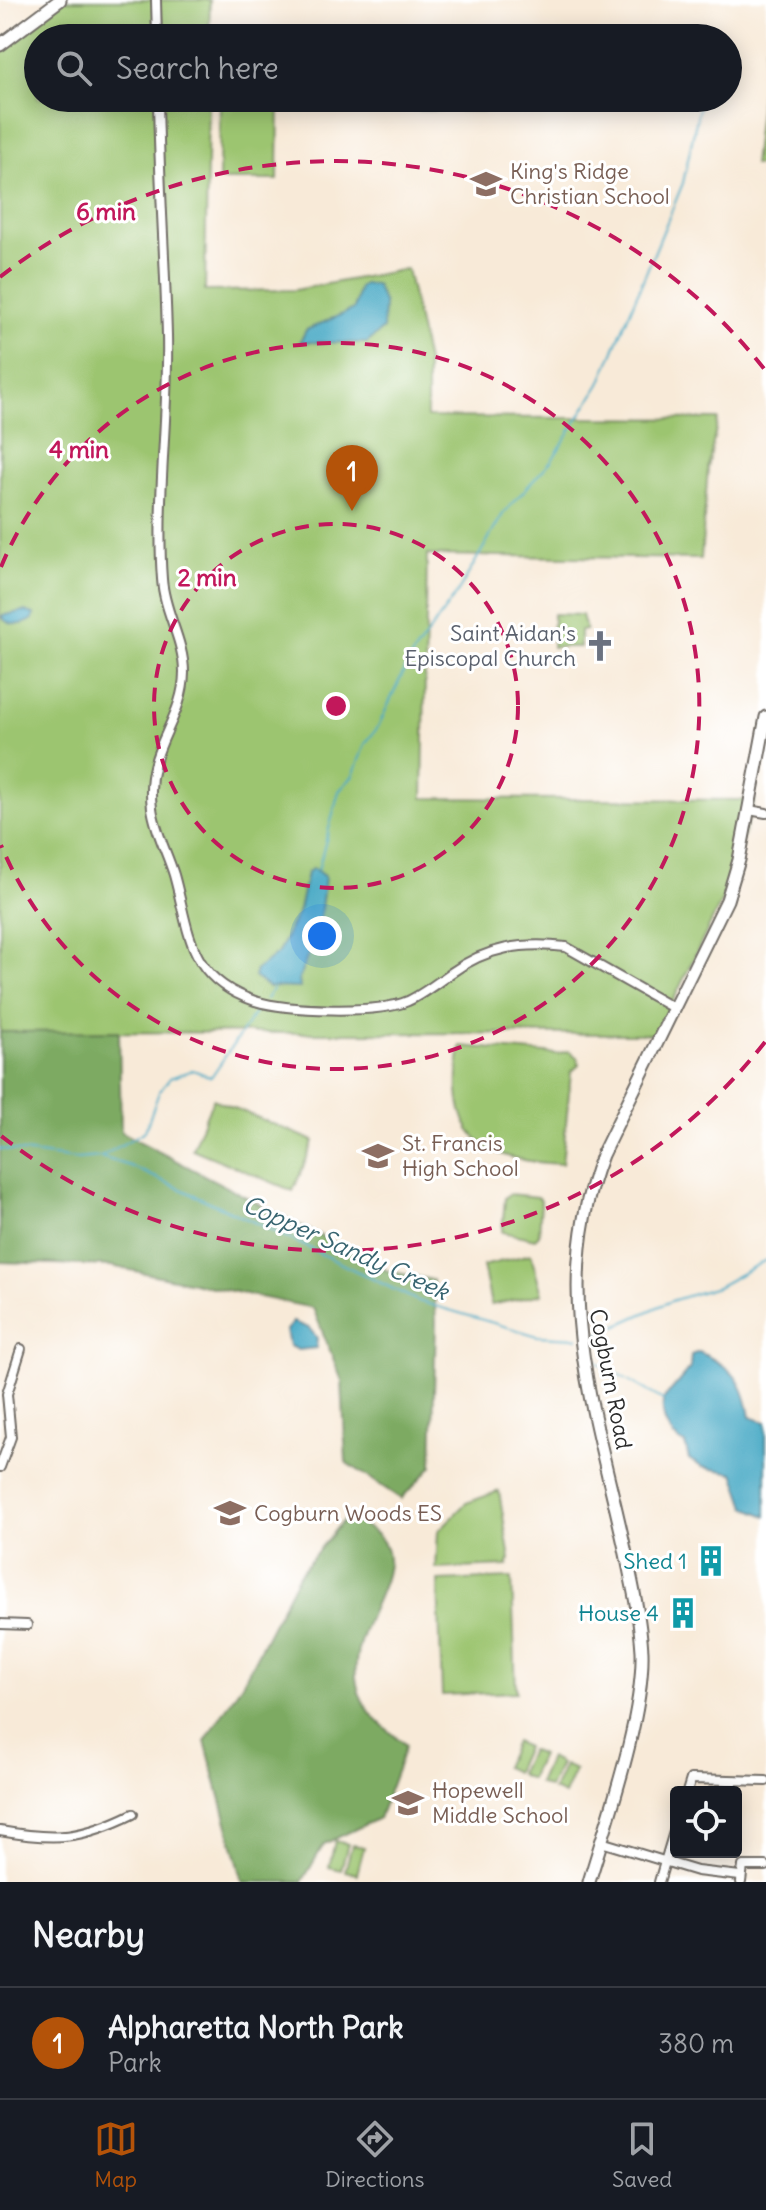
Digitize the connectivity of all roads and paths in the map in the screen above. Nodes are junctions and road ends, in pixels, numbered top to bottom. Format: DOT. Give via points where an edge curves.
graph roads {
  1 [pos="60,0"];
  2 [pos="156,0"];
  3 [pos="28,24"];
  4 [pos="157,24"];
  5 [pos="24,27"];
  6 [pos="0,45"];
  7 [pos="159,112"];
  8 [pos="766,717"];
  9 [pos="749,810"];
  10 [pos="766,813"];
  11 [pos="675,1009"];
  12 [pos="21,1349"];
  13 [pos="0,1467"];
  14 [pos="0,1624"];
  15 [pos="27,1625"];
  16 [pos="766,1781"];
  17 [pos="689,1786"];
  18 [pos="133,1814"];
  19 [pos="0,1831"];
  20 [pos="601,1842"];
  21 [pos="670,1842"];
  22 [pos="664,1860"];
  23 [pos="766,1866"];
  24 [pos="740,1879"];
  25 [pos="589,1882"];
  26 [pos="659,1882"];
  1 -- 3 [label="street"];
  2 -- 4 [label="street"];
  5 -- 6 [label="street"];
  7 -- 11 [label="street" via="167,335 162,581 184,674 176,709 153,761 151,800 196,956 218,981 255,1001 373,1010 413,999 489,951 566,947"];
  8 -- 9 [label="street, Cogburn Road"];
  9 -- 10 [label="street"];
  9 -- 11 [label="street, Cogburn Road" via="727,900"];
  11 -- 20 [label="street, Cogburn Road" via="602,1155 578,1243 578,1329 642,1650 641,1691"];
  12 -- 13 [label="street" via="7,1394 11,1437"];
  14 -- 15 [label="street"];
  16 -- 17 [label="street" via="691,1779"];
  18 -- 19 [label="street" via="72,1837"];
  20 -- 22 [label="street"];
  20 -- 25 [label="street, Cogburn Road"];
  21 -- 22 [label="street"];
  22 -- 24 [label="street"];
  22 -- 26 [label="street"];
  23 -- 24 [label="street" via="743,1866"];
}
